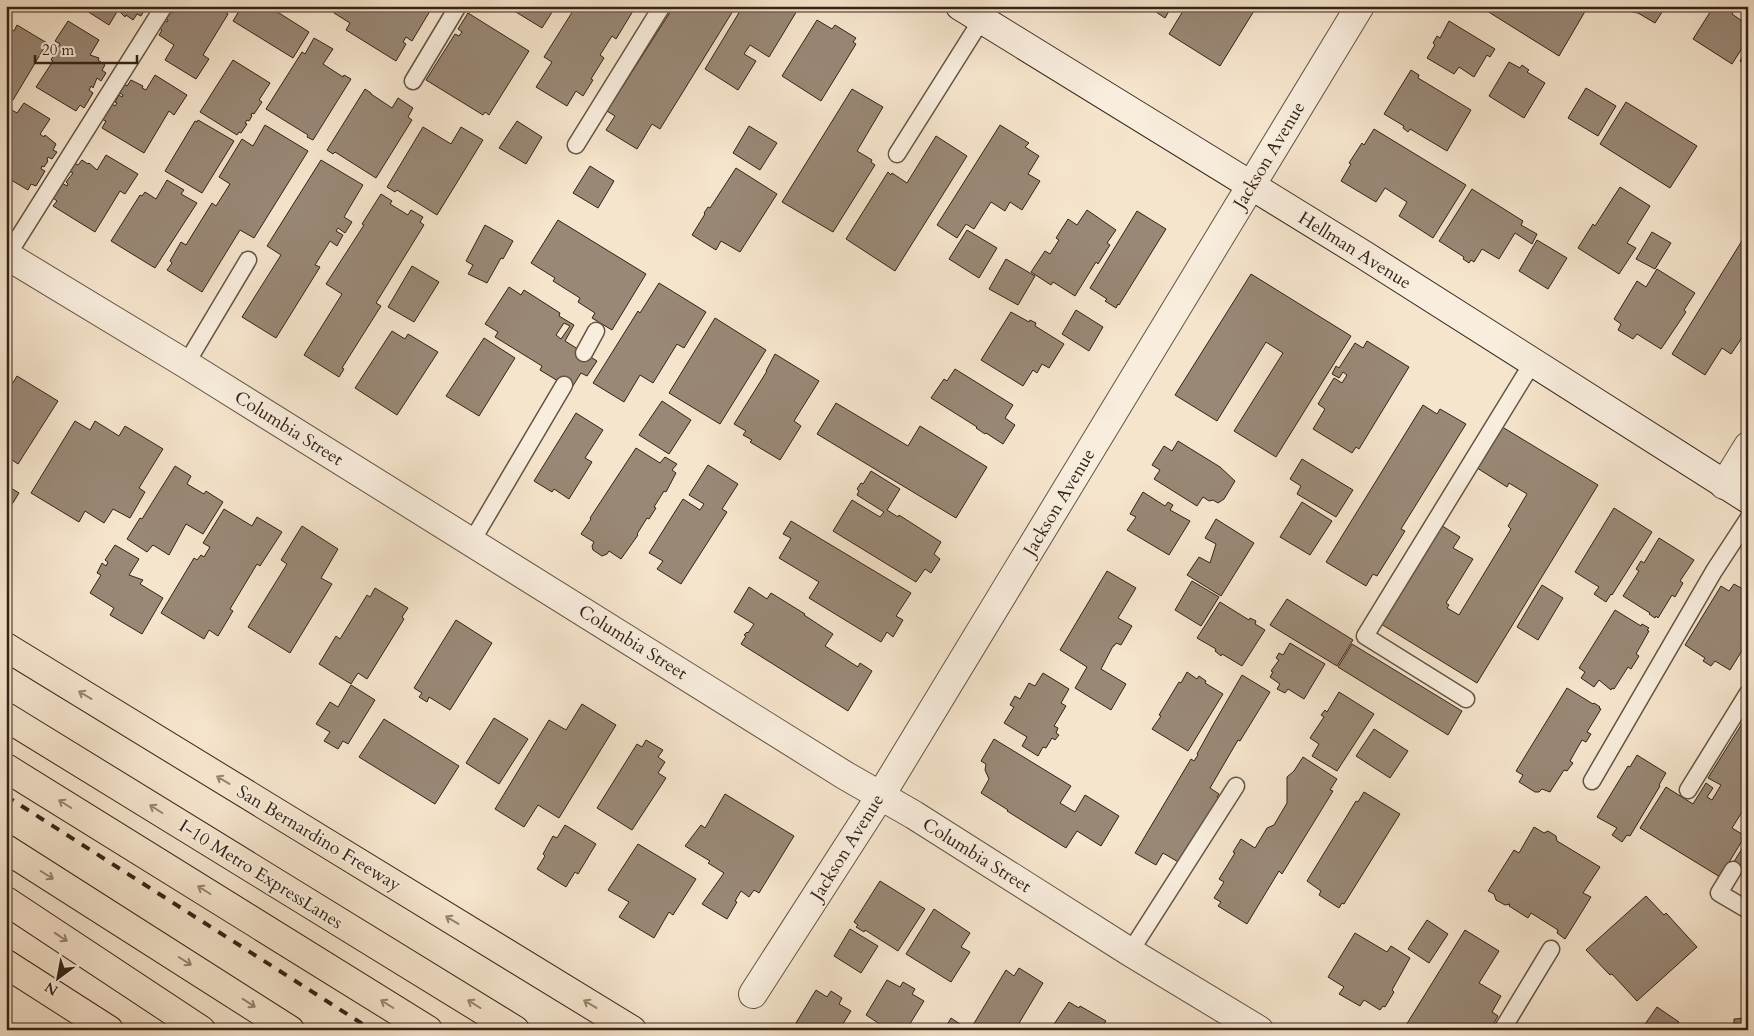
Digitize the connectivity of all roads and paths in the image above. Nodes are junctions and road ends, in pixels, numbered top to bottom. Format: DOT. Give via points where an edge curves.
graph roads {
  1 [pos="164,6"];
  2 [pos="458,6"];
  3 [pos="662,6"];
  4 [pos="1360,6"];
  5 [pos="971,13"];
  6 [pos="413,81"];
  7 [pos="576,145"];
  8 [pos="897,154"];
  9 [pos="1250,186"];
  10 [pos="7,255"];
  11 [pos="248,260"];
  12 [pos="596,331"];
  13 [pos="584,353"];
  14 [pos="1533,362"];
  15 [pos="186,364"];
  16 [pos="564,385"];
  17 [pos="1748,446"];
  18 [pos="1724,485"];
  19 [pos="1748,499"];
  20 [pos="1748,519"];
  21 [pos="472,541"];
  22 [pos="6,647"];
  23 [pos="1748,693"];
  24 [pos="1466,699"];
  25 [pos="6,718"];
  26 [pos="6,768"];
  27 [pos="1592,781"];
  28 [pos="1236,786"];
  29 [pos="1688,790"];
  30 [pos="881,795"];
  31 [pos="6,849"];
  32 [pos="1733,870"];
  33 [pos="6,901"];
  34 [pos="1748,910"];
  35 [pos="1551,949"];
  36 [pos="1130,952"];
  37 [pos="6,964"];
  38 [pos="754,994"];
  39 [pos="109,1030"];
  40 [pos="201,1030"];
  41 [pos="290,1030"];
  42 [pos="428,1030"];
  43 [pos="515,1030"];
  44 [pos="632,1030"];
  45 [pos="1259,1030"];
  46 [pos="1502,1030"];
  1 -- 10 [label="lane"];
  2 -- 6 [label="lane"];
  3 -- 7 [label="lane"];
  4 -- 9 [label="street, Jackson Avenue"];
  5 -- 8 [label="lane"];
  5 -- 9 [label="street, Hellman Avenue"];
  9 -- 14 [label="street, Hellman Avenue"];
  9 -- 30 [label="street, Jackson Avenue"];
  10 -- 15 [label="street, Columbia Street"];
  11 -- 15 [label="lane"];
  12 -- 13 [label="lane"];
  14 -- 18 [label="street, Hellman Avenue"];
  14 -- 24 [label="lane" via="1365,636"];
  15 -- 21 [label="street, Columbia Street"];
  16 -- 21 [label="lane"];
  17 -- 18 [label="street"];
  18 -- 19 [label="street, Hellman Avenue"];
  20 -- 27 [label="lane" via="1714,571"];
  21 -- 30 [label="street, Columbia Street"];
  44 -- 22 [label="highway, San Bernardino Freeway, one-way"];
  23 -- 29 [label="lane"];
  43 -- 25 [label="highway, I-10 Metro ExpressLanes, one-way"];
  42 -- 26 [label="highway, one-way"];
  28 -- 36 [label="lane"];
  30 -- 36 [label="street, Columbia Street"];
  30 -- 38 [label="street, Jackson Avenue"];
  31 -- 41 [label="highway, one-way"];
  32 -- 34 [label="lane" via="1719,893"];
  33 -- 40 [label="highway, one-way"];
  35 -- 46 [label="lane"];
  36 -- 45 [label="street, Columbia Street"];
  37 -- 39 [label="highway"];
}
